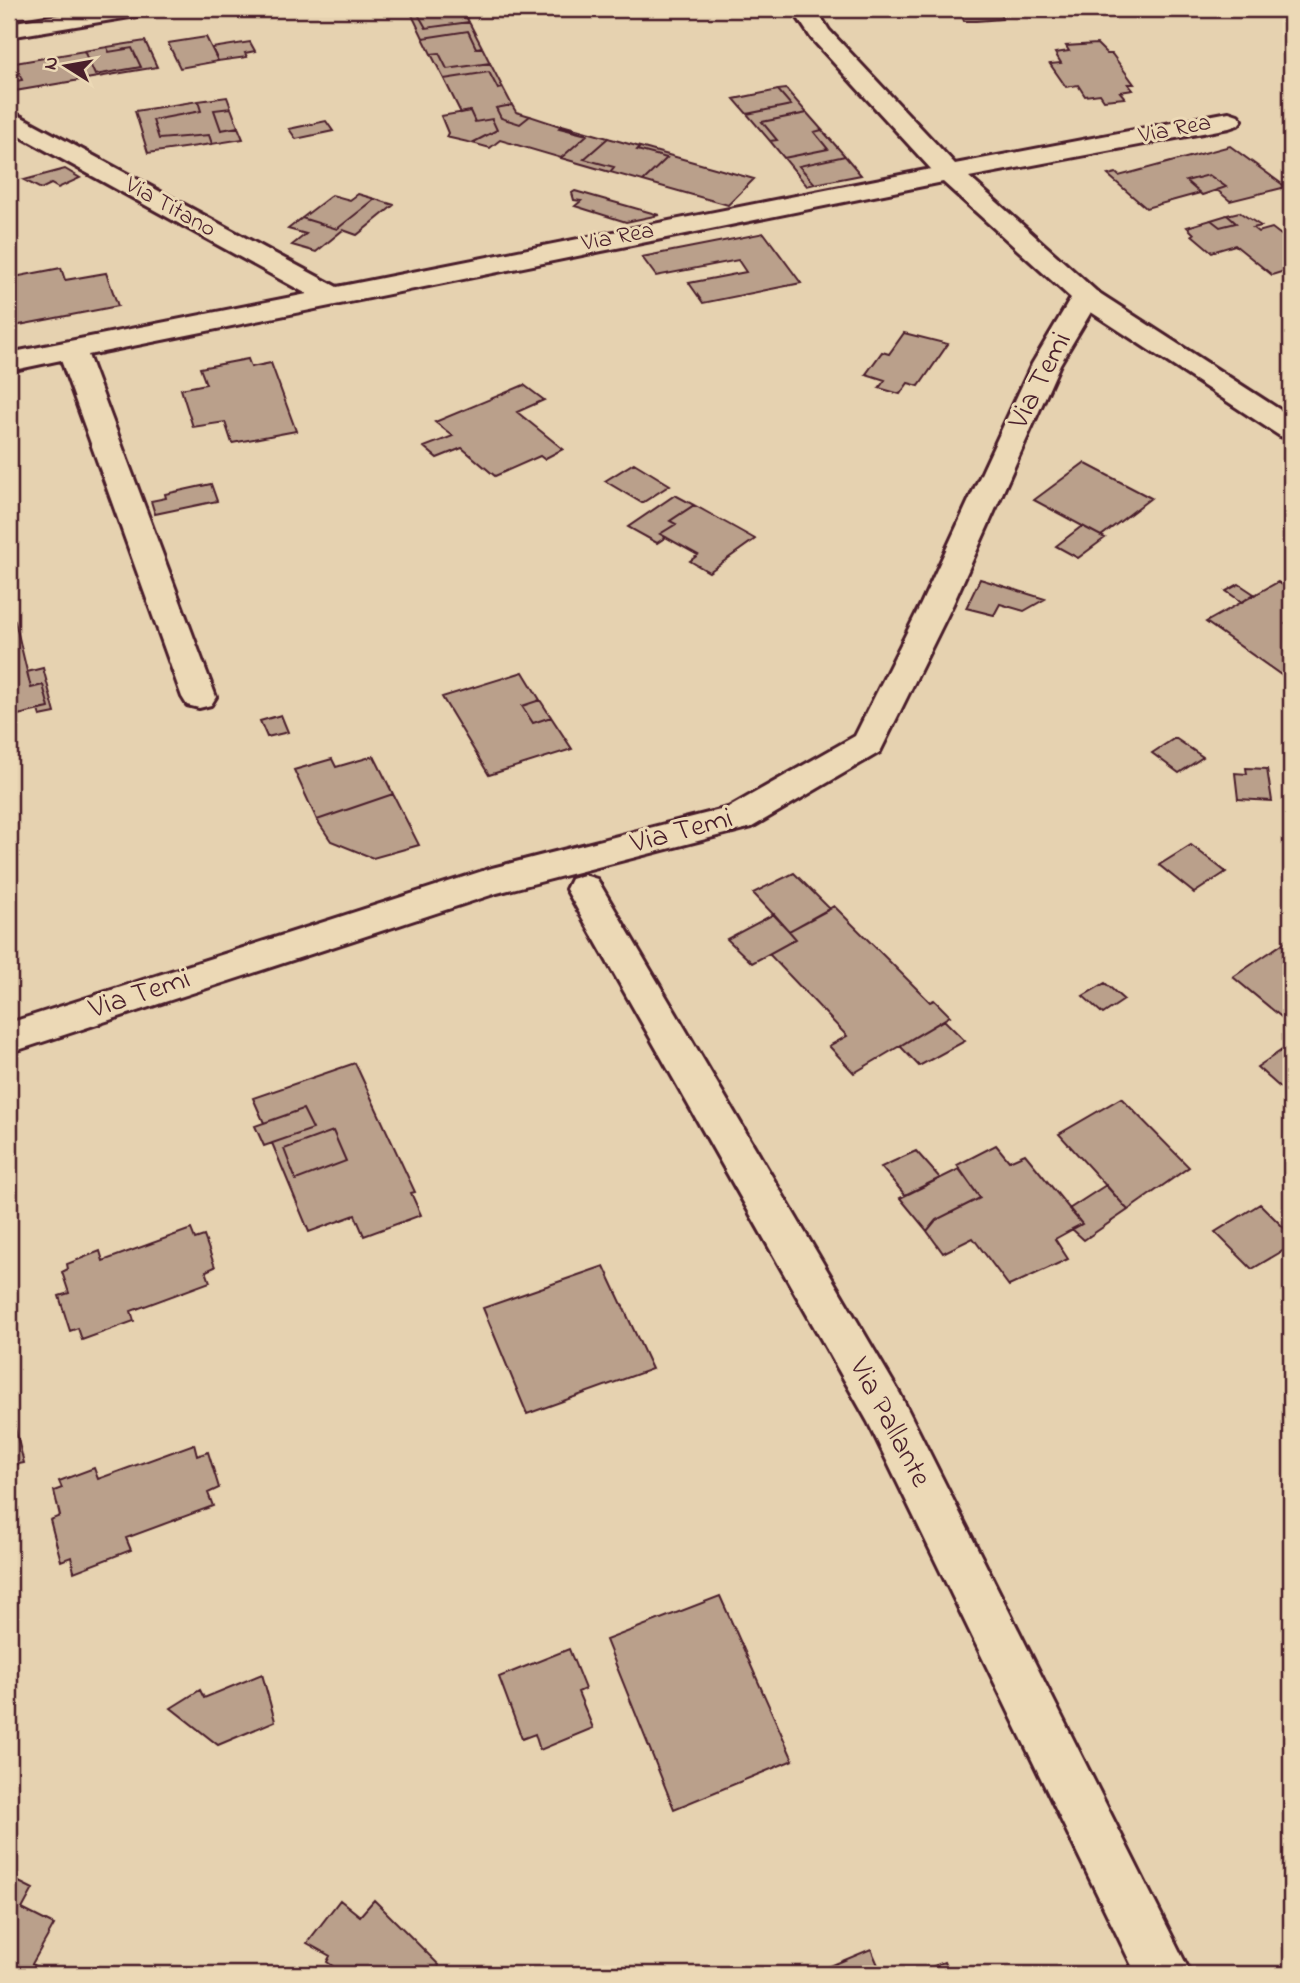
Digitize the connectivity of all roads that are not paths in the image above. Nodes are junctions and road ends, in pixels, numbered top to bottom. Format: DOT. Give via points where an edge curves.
graph roads {
  1 [pos="136,9"];
  2 [pos="804,9"];
  3 [pos="9,30"];
  4 [pos="9,120"];
  5 [pos="1228,120"];
  6 [pos="949,173"];
  7 [pos="332,296"];
  8 [pos="1086,297"];
  9 [pos="72,350"];
  10 [pos="9,362"];
  11 [pos="1291,430"];
  12 [pos="199,697"];
  13 [pos="584,889"];
  14 [pos="9,1038"];
  15 [pos="1164,1974"];
  1 -- 3 [label="street"];
  2 -- 6 [label="street" via="820,34"];
  4 -- 7 [label="street, Via Titano"];
  5 -- 6 [label="street, Via Rea"];
  6 -- 7 [label="street, Via Rea"];
  6 -- 8 [label="street"];
  7 -- 9 [label="street, Via Rea"];
  8 -- 11 [label="street"];
  8 -- 14 [label="street, Via Temi" via="1046,364 868,744 739,818 492,881"];
  9 -- 10 [label="street, Via Rea"];
  9 -- 12 [label="street"];
  13 -- 15 [label="street, Via Pallante" via="884,1408"];
}
